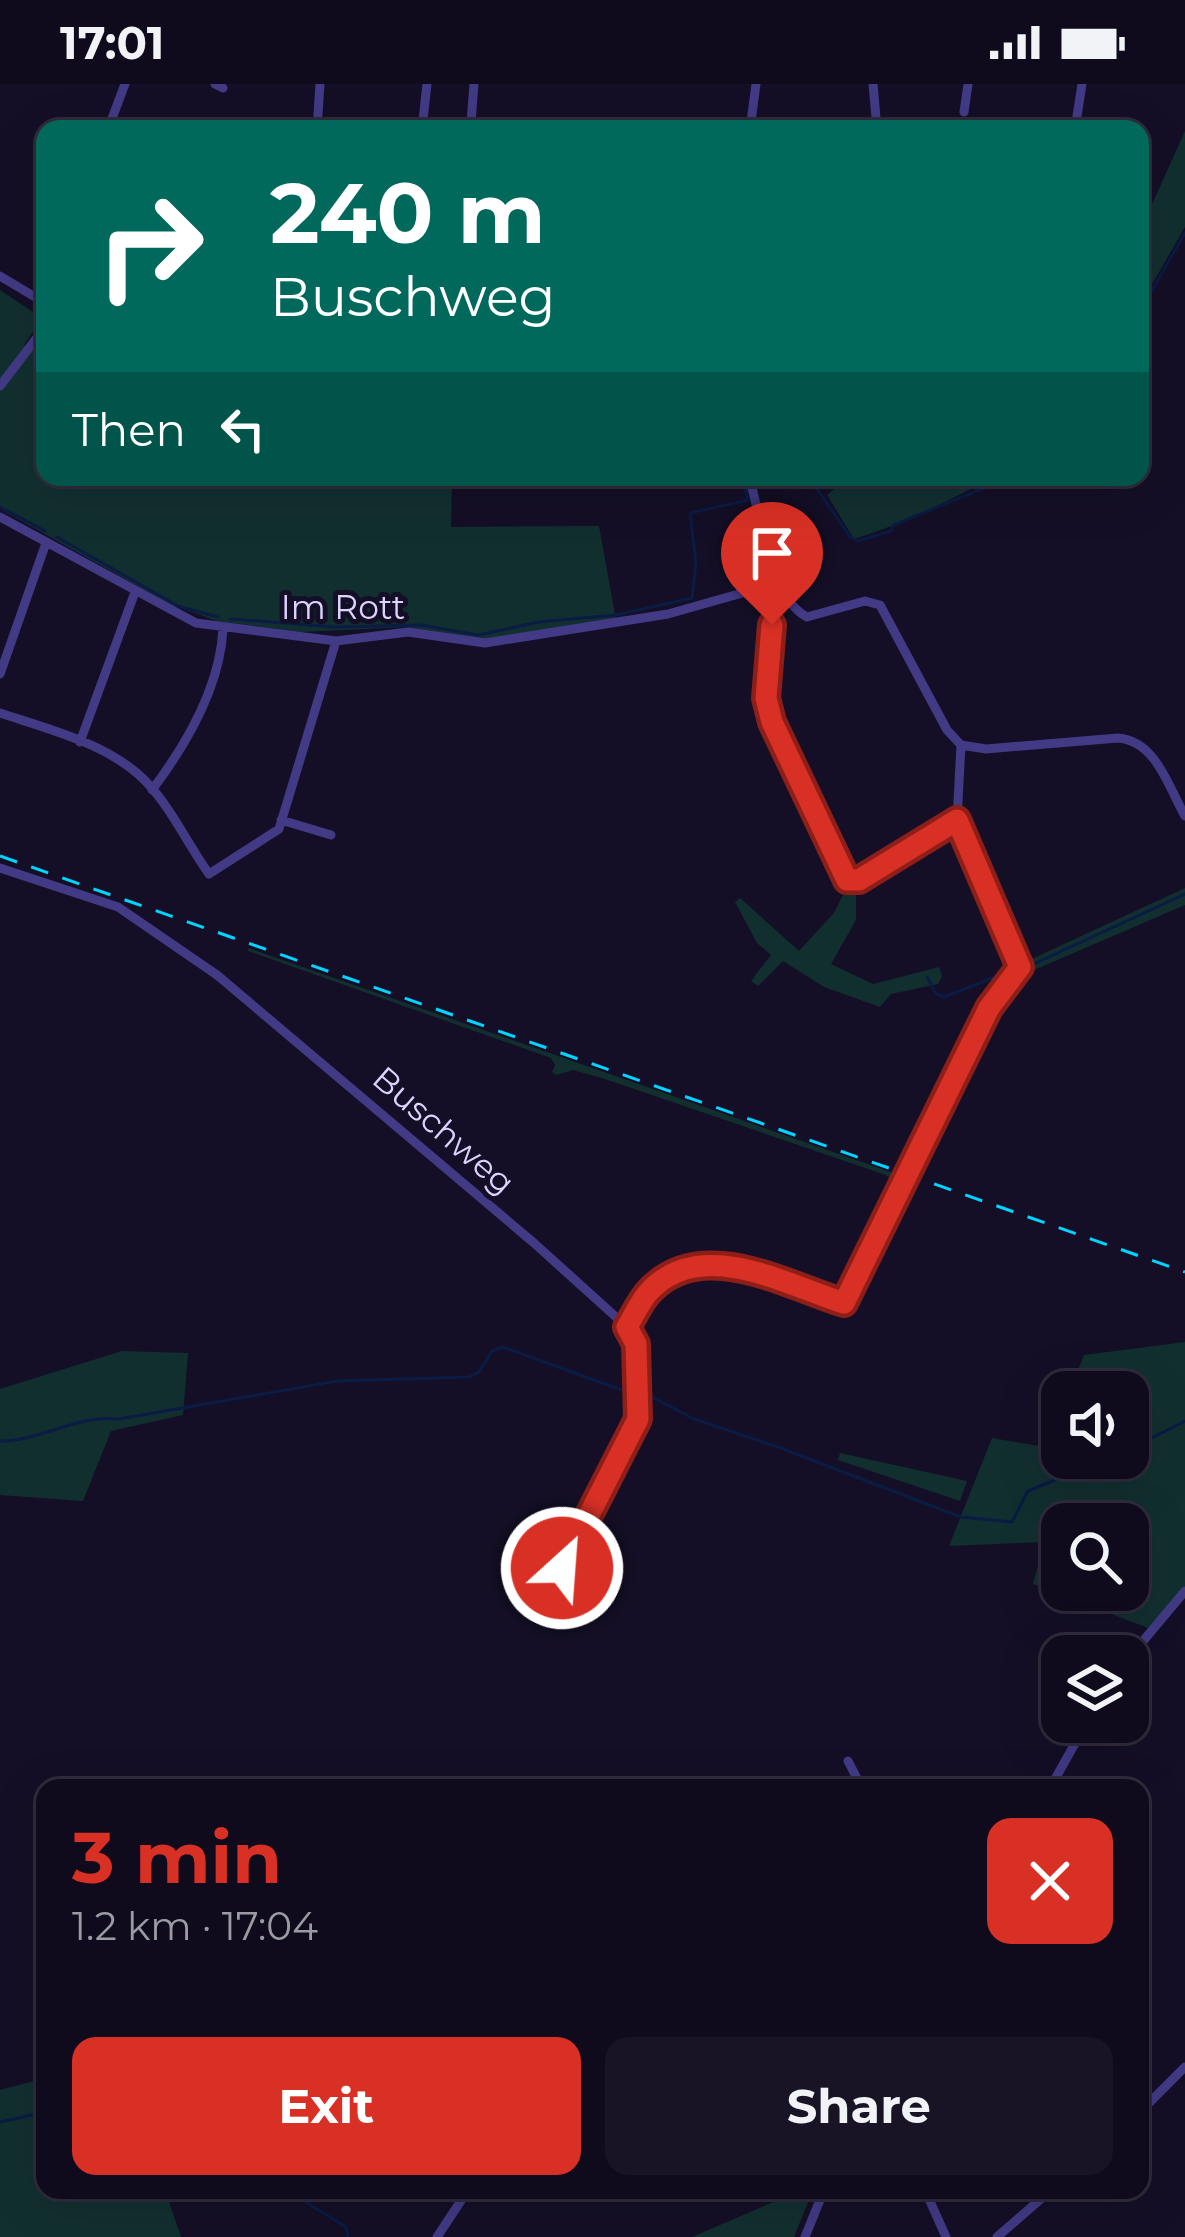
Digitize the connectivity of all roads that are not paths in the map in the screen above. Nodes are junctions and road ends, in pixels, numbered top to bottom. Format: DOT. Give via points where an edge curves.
graph roads {
  1 [pos="125,84"];
  2 [pos="320,84"];
  3 [pos="427,84"];
  4 [pos="474,84"];
  5 [pos="755,84"];
  6 [pos="874,84"];
  7 [pos="968,84"];
  8 [pos="1082,84"];
  9 [pos="964,112"];
  10 [pos="111,120"];
  11 [pos="318,120"];
  12 [pos="423,120"];
  13 [pos="471,120"];
  14 [pos="750,120"];
  15 [pos="876,120"];
  16 [pos="1076,120"];
  17 [pos="0,276"];
  18 [pos="36,298"];
  19 [pos="36,339"];
  20 [pos="0,386"];
  21 [pos="751,486"];
  22 [pos="0,517"];
  23 [pos="46,543"];
  24 [pos="778,583"];
  25 [pos="135,592"];
  26 [pos="223,629"];
  27 [pos="335,641"];
  28 [pos="0,674"];
  29 [pos="0,713"];
  30 [pos="80,742"];
  31 [pos="961,745"];
  32 [pos="152,790"];
  33 [pos="1185,816"];
  34 [pos="281,820"];
  35 [pos="957,820"];
  36 [pos="331,835"];
  37 [pos="0,868"];
  38 [pos="627,1327"];
  39 [pos="562,1568"];
  40 [pos="1185,1591"];
  41 [pos="1148,1635"];
  42 [pos="1075,1743"];
  43 [pos="848,1761"];
  44 [pos="857,1779"];
  45 [pos="1055,1779"];
  46 [pos="1185,2067"];
  47 [pos="1149,2103"];
  48 [pos="462,2199"];
  49 [pos="820,2199"];
  50 [pos="929,2199"];
  51 [pos="1041,2199"];
  52 [pos="436,2237"];
  53 [pos="805,2237"];
  54 [pos="946,2237"];
  55 [pos="997,2237"];
  1 -- 10 [label="street"];
  2 -- 11 [label="street"];
  3 -- 12 [label="street"];
  4 -- 13 [label="street"];
  5 -- 14 [label="street"];
  6 -- 15 [label="street"];
  7 -- 9 [label="street"];
  8 -- 16 [label="street"];
  17 -- 18 [label="street"];
  19 -- 20 [label="street"];
  21 -- 24 [label="street"];
  22 -- 23 [label="street, Im Rott"];
  23 -- 25 [label="street, Im Rott"];
  23 -- 28 [label="street"];
  24 -- 27 [label="street, Im Rott" via="647,619 485,643 408,632"];
  24 -- 31 [label="street" via="807,616 865,601 880,605"];
  24 -- 35 [label="street" via="766,698 847,880"];
  25 -- 26 [label="street, Im Rott"];
  25 -- 30 [label="street"];
  26 -- 27 [label="street, Im Rott"];
  26 -- 32 [label="street" via="204,700"];
  27 -- 34 [label="street"];
  29 -- 30 [label="street"];
  30 -- 32 [label="street" via="124,764"];
  31 -- 33 [label="street" via="1138,742"];
  31 -- 35 [label="street"];
  32 -- 34 [label="street" via="209,874"];
  34 -- 36 [label="street"];
  35 -- 38 [label="street" via="1017,958 1017,975 989,1008 844,1303 704,1264 648,1292"];
  37 -- 38 [label="street, Buschweg" via="118,907 217,975"];
  38 -- 39 [label="street" via="636,1344 638,1419"];
  40 -- 41 [label="street"];
  42 -- 45 [label="street"];
  43 -- 44 [label="street"];
  46 -- 47 [label="street"];
  48 -- 52 [label="street"];
  49 -- 53 [label="street"];
  50 -- 54 [label="street"];
  51 -- 55 [label="street"];
}
